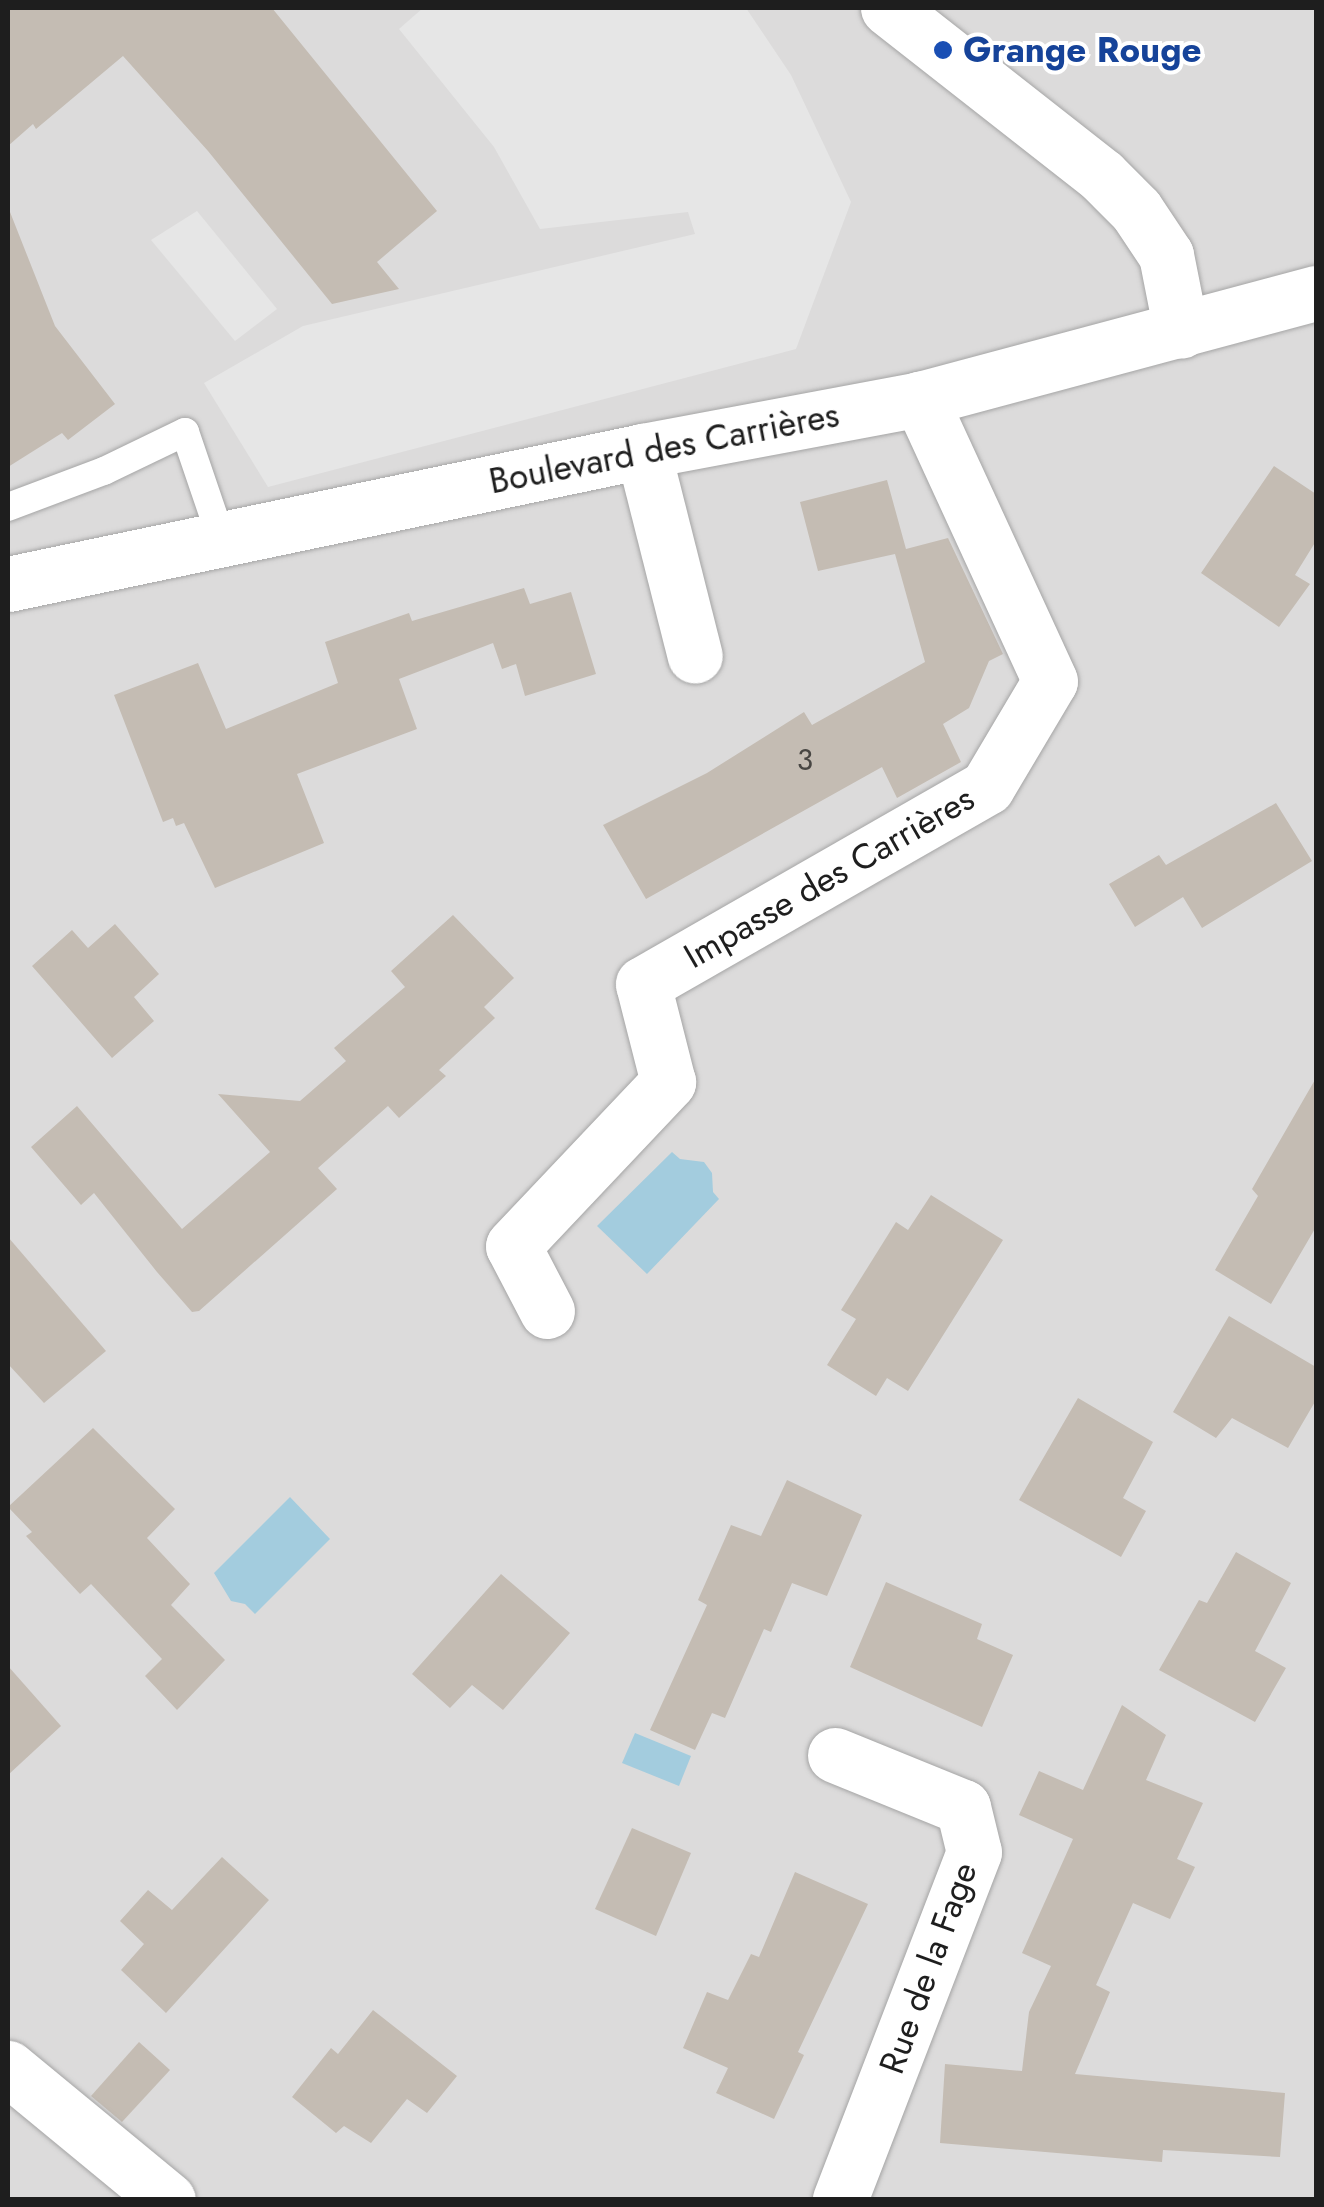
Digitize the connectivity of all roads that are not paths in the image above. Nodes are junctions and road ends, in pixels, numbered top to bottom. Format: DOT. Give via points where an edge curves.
graph roads {
  1 [pos="888,8"];
  2 [pos="1316,293"];
  3 [pos="1181,331"];
  4 [pos="920,400"];
  5 [pos="643,451"];
  6 [pos="8,507"];
  7 [pos="221,538"];
  8 [pos="8,584"];
  9 [pos="695,656"];
  10 [pos="547,1311"];
  11 [pos="835,1755"];
  12 [pos="8,2068"];
  13 [pos="847,2197"];
  14 [pos="168,2200"];
  1 -- 3 [label="street" via="1136,210 1166,255"];
  2 -- 3 [label="street, Boulevard des Carrières"];
  3 -- 4 [label="street, Boulevard des Carrières"];
  4 -- 5 [label="street, Boulevard des Carrières"];
  4 -- 10 [label="street, Impasse des Carrières" via="1050,681 986,787 643,984 668,1082 514,1246"];
  5 -- 7 [label="street, Boulevard des Carrières"];
  5 -- 9 [label="street"];
  6 -- 7 [label="lane" via="184,432"];
  7 -- 8 [label="street, Boulevard des Carrières"];
  11 -- 13 [label="street, Rue de la Fage" via="963,1808 974,1852"];
  12 -- 14 [label="street"];
}
